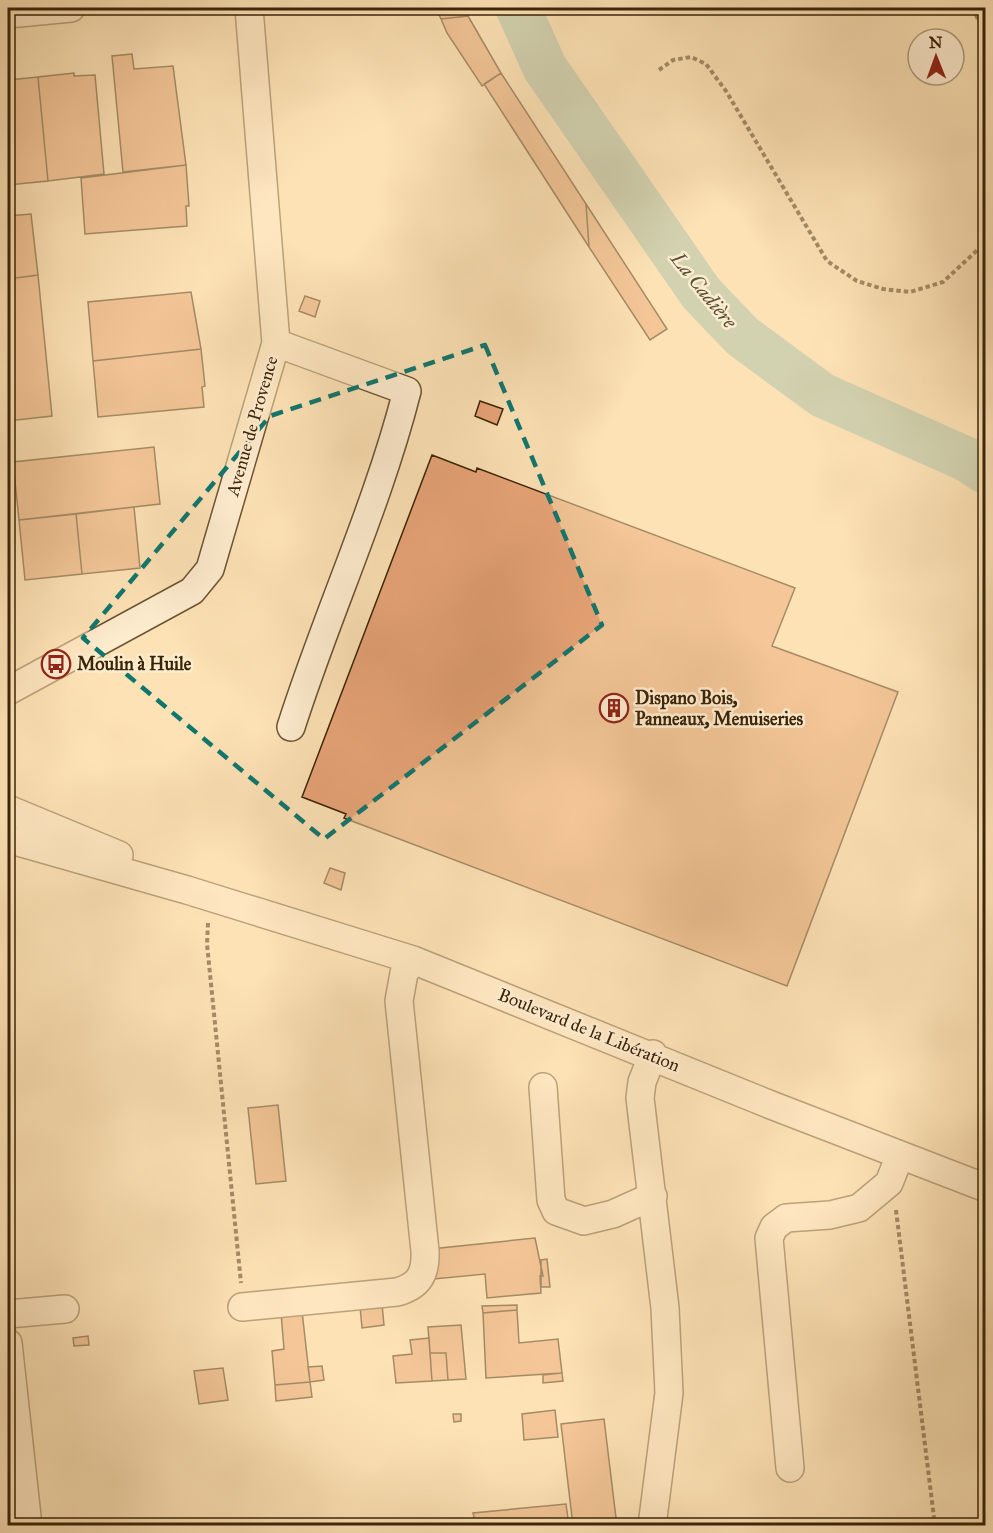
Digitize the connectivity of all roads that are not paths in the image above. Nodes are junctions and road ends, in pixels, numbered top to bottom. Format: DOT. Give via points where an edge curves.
graph roads {
  1 [pos="71,8"];
  2 [pos="249,8"];
  3 [pos="8,14"];
  4 [pos="276,343"];
  5 [pos="8,691"];
  6 [pos="291,727"];
  7 [pos="8,809"];
  8 [pos="8,839"];
  9 [pos="187,890"];
  10 [pos="413,960"];
  11 [pos="653,1054"];
  12 [pos="543,1087"];
  13 [pos="900,1155"];
  14 [pos="986,1188"];
  15 [pos="653,1196"];
  16 [pos="242,1307"];
  17 [pos="65,1309"];
  18 [pos="8,1314"];
  19 [pos="8,1343"];
  20 [pos="790,1468"];
  21 [pos="28,1526"];
  22 [pos="652,1526"];
  1 -- 3 [label="street"];
  2 -- 4 [label="street, Avenue de Provence"];
  4 -- 5 [label="street, Avenue de Provence" via="214,558 204,579 192,591"];
  4 -- 6 [label="street" via="407,391 396,435 314,653"];
  7 -- 9 [label="street, Boulevard de la Libération" via="125,858"];
  8 -- 9 [label="street, Boulevard de la Libération"];
  9 -- 10 [label="street, Boulevard de la Libération"];
  10 -- 11 [label="street, Boulevard de la Libération"];
  10 -- 16 [label="street" via="404,973 399,1000 425,1251 420,1280 412,1288 398,1292"];
  11 -- 13 [label="street, Boulevard de la Libération"];
  11 -- 15 [label="street" via="640,1098"];
  12 -- 15 [label="street" via="551,1200 556,1211 584,1221 613,1214"];
  13 -- 14 [label="street, Boulevard de la Libération"];
  13 -- 20 [label="street" via="889,1183 859,1208 846,1213 786,1218 774,1227 769,1238"];
  15 -- 22 [label="street" via="669,1393"];
  17 -- 18 [label="street"];
  19 -- 21 [label="street"];
}
